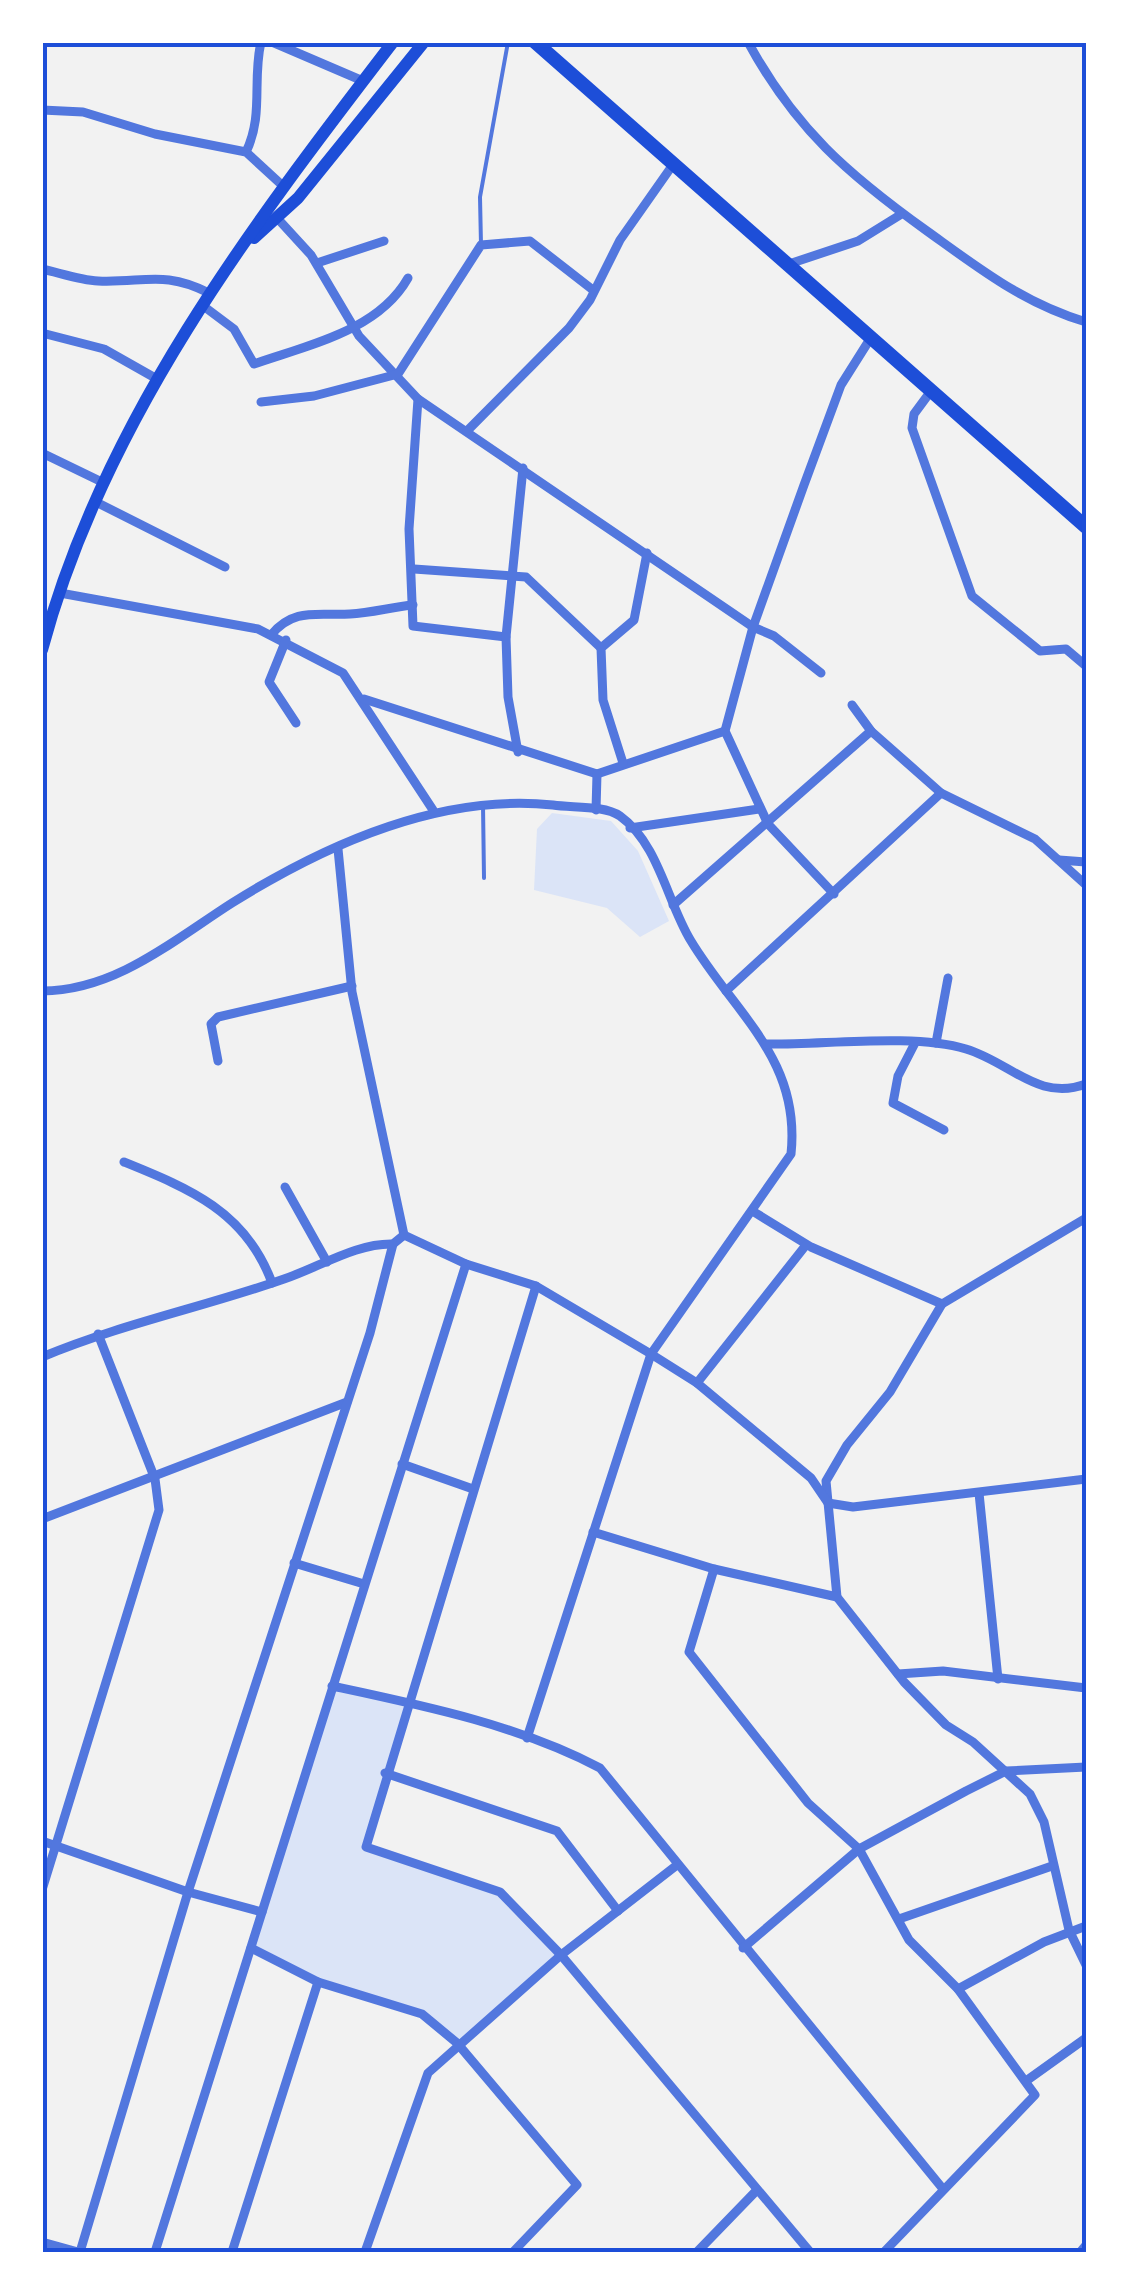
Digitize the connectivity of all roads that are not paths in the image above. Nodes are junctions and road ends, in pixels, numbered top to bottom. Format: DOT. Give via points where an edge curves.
graph roads {
  1 [pos="261,42"];
  2 [pos="272,42"];
  3 [pos="392,42"];
  4 [pos="424,42"];
  5 [pos="508,42"];
  6 [pos="535,42"];
  7 [pos="748,42"];
  8 [pos="362,82"];
  9 [pos="42,110"];
  10 [pos="246,152"];
  11 [pos="672,166"];
  12 [pos="282,186"];
  13 [pos="900,215"];
  14 [pos="278,219"];
  15 [pos="384,241"];
  16 [pos="481,245"];
  17 [pos="244,246"];
  18 [pos="317,264"];
  19 [pos="786,265"];
  20 [pos="42,269"];
  21 [pos="408,278"];
  22 [pos="594,290"];
  23 [pos="206,299"];
  24 [pos="1086,322"];
  25 [pos="354,328"];
  26 [pos="42,333"];
  27 [pos="870,339"];
  28 [pos="398,374"];
  29 [pos="157,379"];
  30 [pos="931,392"];
  31 [pos="418,399"];
  32 [pos="261,402"];
  33 [pos="467,431"];
  34 [pos="42,453"];
  35 [pos="523,468"];
  36 [pos="104,482"];
  37 [pos="96,502"];
  38 [pos="1086,527"];
  39 [pos="647,554"];
  40 [pos="225,567"];
  41 [pos="414,569"];
  42 [pos="512,574"];
  43 [pos="60,593"];
  44 [pos="413,605"];
  45 [pos="752,626"];
  46 [pos="271,634"];
  47 [pos="506,637"];
  48 [pos="286,640"];
  49 [pos="601,648"];
  50 [pos="42,650"];
  51 [pos="1086,666"];
  52 [pos="821,674"];
  53 [pos="364,699"];
  54 [pos="852,705"];
  55 [pos="296,724"];
  56 [pos="725,730"];
  57 [pos="871,731"];
  58 [pos="518,752"];
  59 [pos="623,763"];
  60 [pos="597,774"];
  61 [pos="941,793"];
  62 [pos="483,806"];
  63 [pos="759,808"];
  64 [pos="434,810"];
  65 [pos="596,810"];
  66 [pos="768,824"];
  67 [pos="630,828"];
  68 [pos="338,849"];
  69 [pos="1059,860"];
  70 [pos="1086,862"];
  71 [pos="484,878"];
  72 [pos="1086,885"];
  73 [pos="834,894"];
  74 [pos="673,905"];
  75 [pos="948,978"];
  76 [pos="352,986"];
  77 [pos="42,991"];
  78 [pos="726,991"];
  79 [pos="936,1042"];
  80 [pos="915,1043"];
  81 [pos="766,1044"];
  82 [pos="218,1060"];
  83 [pos="1086,1084"];
  84 [pos="944,1130"];
  85 [pos="124,1162"];
  86 [pos="286,1187"];
  87 [pos="754,1212"];
  88 [pos="1086,1218"];
  89 [pos="404,1235"];
  90 [pos="393,1244"];
  91 [pos="806,1245"];
  92 [pos="327,1262"];
  93 [pos="466,1264"];
  94 [pos="272,1283"];
  95 [pos="536,1286"];
  96 [pos="942,1304"];
  97 [pos="98,1334"];
  98 [pos="651,1354"];
  99 [pos="42,1357"];
  100 [pos="697,1383"];
  101 [pos="346,1402"];
  102 [pos="402,1464"];
  103 [pos="155,1479"];
  104 [pos="1086,1479"];
  105 [pos="474,1488"];
  106 [pos="979,1493"];
  107 [pos="828,1503"];
  108 [pos="42,1518"];
  109 [pos="594,1532"];
  110 [pos="294,1563"];
  111 [pos="714,1568"];
  112 [pos="364,1584"];
  113 [pos="837,1596"];
  114 [pos="898,1674"];
  115 [pos="998,1679"];
  116 [pos="332,1686"];
  117 [pos="1086,1688"];
  118 [pos="407,1702"];
  119 [pos="528,1738"];
  120 [pos="1086,1767"];
  121 [pos="1006,1772"];
  122 [pos="386,1774"];
  123 [pos="42,1841"];
  124 [pos="56,1846"];
  125 [pos="859,1850"];
  126 [pos="677,1865"];
  127 [pos="1052,1866"];
  128 [pos="42,1890"];
  129 [pos="188,1892"];
  130 [pos="618,1911"];
  131 [pos="262,1912"];
  132 [pos="899,1919"];
  133 [pos="1086,1926"];
  134 [pos="1069,1930"];
  135 [pos="251,1948"];
  136 [pos="743,1948"];
  137 [pos="562,1955"];
  138 [pos="1086,1965"];
  139 [pos="318,1982"];
  140 [pos="958,1990"];
  141 [pos="1086,2038"];
  142 [pos="457,2043"];
  143 [pos="1026,2080"];
  144 [pos="943,2189"];
  145 [pos="757,2190"];
  146 [pos="42,2242"];
  147 [pos="1086,2246"];
  148 [pos="79,2252"];
  149 [pos="156,2252"];
  150 [pos="232,2252"];
  151 [pos="365,2252"];
  152 [pos="513,2252"];
  153 [pos="697,2252"];
  154 [pos="810,2252"];
  155 [pos="884,2252"];
  156 [pos="1081,2252"];
  1 -- 10 [label="street" via="257,128"];
  2 -- 8 [label="street"];
  3 -- 8 [label="main road"];
  4 -- 14 [label="main road"];
  5 -- 16 [label="lane" via="480,197"];
  6 -- 11 [label="highway"];
  7 -- 13 [label="street" via="811,138"];
  8 -- 12 [label="main road"];
  9 -- 10 [label="street" via="82,112"];
  10 -- 12 [label="street"];
  11 -- 19 [label="highway"];
  11 -- 22 [label="street"];
  12 -- 17 [label="main road"];
  13 -- 19 [label="street" via="858,241"];
  13 -- 24 [label="street" via="1010,292"];
  14 -- 17 [label="main road"];
  14 -- 18 [label="street"];
  15 -- 18 [label="street"];
  16 -- 22 [label="street" via="530,241"];
  16 -- 28 [label="street"];
  17 -- 23 [label="main road"];
  18 -- 25 [label="street"];
  19 -- 27 [label="highway"];
  20 -- 23 [label="street" via="98,281 160,276 186,281"];
  21 -- 25 [label="street" via="397,298"];
  22 -- 33 [label="street" via="532,370"];
  23 -- 25 [label="street" via="234,328 254,364"];
  23 -- 29 [label="main road"];
  25 -- 28 [label="street"];
  26 -- 29 [label="street" via="104,350"];
  27 -- 30 [label="highway"];
  27 -- 45 [label="street" via="842,385"];
  28 -- 31 [label="street"];
  28 -- 32 [label="street"];
  29 -- 36 [label="main road"];
  30 -- 38 [label="highway"];
  30 -- 51 [label="street" via="912,428 972,596 1040,651 1066,649"];
  31 -- 33 [label="street"];
  31 -- 41 [label="street" via="409,529"];
  33 -- 35 [label="street"];
  34 -- 36 [label="street"];
  35 -- 39 [label="street"];
  35 -- 42 [label="street"];
  36 -- 37 [label="main road"];
  37 -- 40 [label="street"];
  37 -- 43 [label="main road"];
  39 -- 45 [label="street"];
  39 -- 49 [label="street" via="634,620"];
  41 -- 42 [label="street"];
  41 -- 44 [label="street"];
  42 -- 47 [label="street"];
  42 -- 49 [label="street" via="545,591"];
  43 -- 46 [label="street"];
  43 -- 50 [label="main road"];
  44 -- 46 [label="street" via="307,612 284,619"];
  44 -- 47 [label="street" via="413,626"];
  45 -- 52 [label="street"];
  45 -- 56 [label="street"];
  46 -- 48 [label="street"];
  47 -- 58 [label="street"];
  48 -- 53 [label="street" via="343,673"];
  48 -- 55 [label="street" via="269,682"];
  49 -- 59 [label="street" via="603,700"];
  53 -- 58 [label="street"];
  53 -- 64 [label="street"];
  54 -- 57 [label="street"];
  56 -- 59 [label="street"];
  56 -- 63 [label="street"];
  57 -- 61 [label="street"];
  57 -- 66 [label="street"];
  58 -- 60 [label="street"];
  59 -- 60 [label="street"];
  60 -- 65 [label="street"];
  61 -- 69 [label="street" via="1035,839"];
  61 -- 73 [label="street"];
  62 -- 64 [label="street"];
  62 -- 65 [label="street" via="516,801"];
  62 -- 71 [label="lane"];
  63 -- 66 [label="street"];
  63 -- 67 [label="street"];
  64 -- 68 [label="street"];
  65 -- 67 [label="street" via="618,815"];
  66 -- 73 [label="street"];
  66 -- 74 [label="street"];
  67 -- 74 [label="street"];
  68 -- 76 [label="street"];
  68 -- 77 [label="street" via="274,878 125,969 71,991"];
  69 -- 70 [label="street"];
  69 -- 72 [label="street"];
  73 -- 78 [label="street"];
  74 -- 78 [label="street"];
  75 -- 79 [label="street"];
  76 -- 82 [label="street" via="218,1016 211,1024"];
  76 -- 89 [label="street"];
  78 -- 81 [label="street"];
  79 -- 80 [label="street"];
  79 -- 83 [label="street" via="968,1050 1035,1084 1066,1092"];
  80 -- 81 [label="street"];
  80 -- 84 [label="street" via="893,1103"];
  81 -- 87 [label="street" via="789,1091 794,1127 791,1154"];
  85 -- 94 [label="street" via="199,1193 242,1232"];
  86 -- 92 [label="street"];
  87 -- 91 [label="street"];
  87 -- 98 [label="street"];
  88 -- 96 [label="street"];
  89 -- 90 [label="street"];
  89 -- 93 [label="street"];
  90 -- 92 [label="street"];
  90 -- 101 [label="street"];
  91 -- 96 [label="street"];
  91 -- 100 [label="street"];
  92 -- 94 [label="street"];
  93 -- 95 [label="street"];
  93 -- 102 [label="street"];
  94 -- 97 [label="street"];
  95 -- 98 [label="street"];
  95 -- 105 [label="street"];
  96 -- 107 [label="street" via="826,1481"];
  97 -- 99 [label="street"];
  97 -- 103 [label="street"];
  98 -- 100 [label="street"];
  98 -- 109 [label="street"];
  100 -- 107 [label="street" via="811,1478"];
  101 -- 103 [label="street"];
  101 -- 110 [label="street"];
  102 -- 105 [label="street"];
  102 -- 112 [label="street"];
  103 -- 108 [label="street"];
  103 -- 124 [label="street" via="160,1510"];
  104 -- 106 [label="street"];
  105 -- 118 [label="street"];
  106 -- 107 [label="street" via="853,1507"];
  106 -- 115 [label="street"];
  107 -- 113 [label="street"];
  109 -- 111 [label="street"];
  109 -- 119 [label="street"];
  110 -- 112 [label="street"];
  110 -- 129 [label="street"];
  111 -- 113 [label="street"];
  111 -- 125 [label="street" via="688,1652 808,1803"];
  112 -- 116 [label="street"];
  113 -- 114 [label="street"];
  114 -- 115 [label="street" via="943,1671"];
  114 -- 121 [label="street" via="946,1725"];
  115 -- 117 [label="street"];
  116 -- 118 [label="street"];
  116 -- 131 [label="street"];
  118 -- 119 [label="street"];
  118 -- 122 [label="street"];
  119 -- 126 [label="street" via="600,1768"];
  120 -- 121 [label="street"];
  121 -- 125 [label="street"];
  121 -- 127 [label="street" via="1030,1794 1044,1822"];
  122 -- 130 [label="street" via="557,1831"];
  122 -- 137 [label="street" via="366,1847 500,1892"];
  123 -- 124 [label="street"];
  124 -- 128 [label="street"];
  124 -- 129 [label="street"];
  125 -- 132 [label="street"];
  125 -- 136 [label="street"];
  126 -- 130 [label="street"];
  126 -- 136 [label="street"];
  127 -- 132 [label="street"];
  127 -- 134 [label="street"];
  129 -- 131 [label="street"];
  129 -- 148 [label="street"];
  130 -- 137 [label="street"];
  131 -- 135 [label="street"];
  132 -- 140 [label="street"];
  133 -- 134 [label="street"];
  134 -- 138 [label="street"];
  134 -- 140 [label="street"];
  135 -- 139 [label="street"];
  135 -- 149 [label="street"];
  136 -- 144 [label="street"];
  137 -- 142 [label="street"];
  137 -- 145 [label="street"];
  139 -- 142 [label="street" via="422,2014"];
  139 -- 150 [label="street"];
  140 -- 143 [label="street"];
  141 -- 143 [label="street"];
  142 -- 151 [label="street" via="418,2091"];
  142 -- 152 [label="street" via="576,2185"];
  143 -- 144 [label="street" via="1036,2095"];
  144 -- 155 [label="street"];
  145 -- 153 [label="street"];
  145 -- 154 [label="street"];
  146 -- 148 [label="street"];
  147 -- 156 [label="street"];
}
